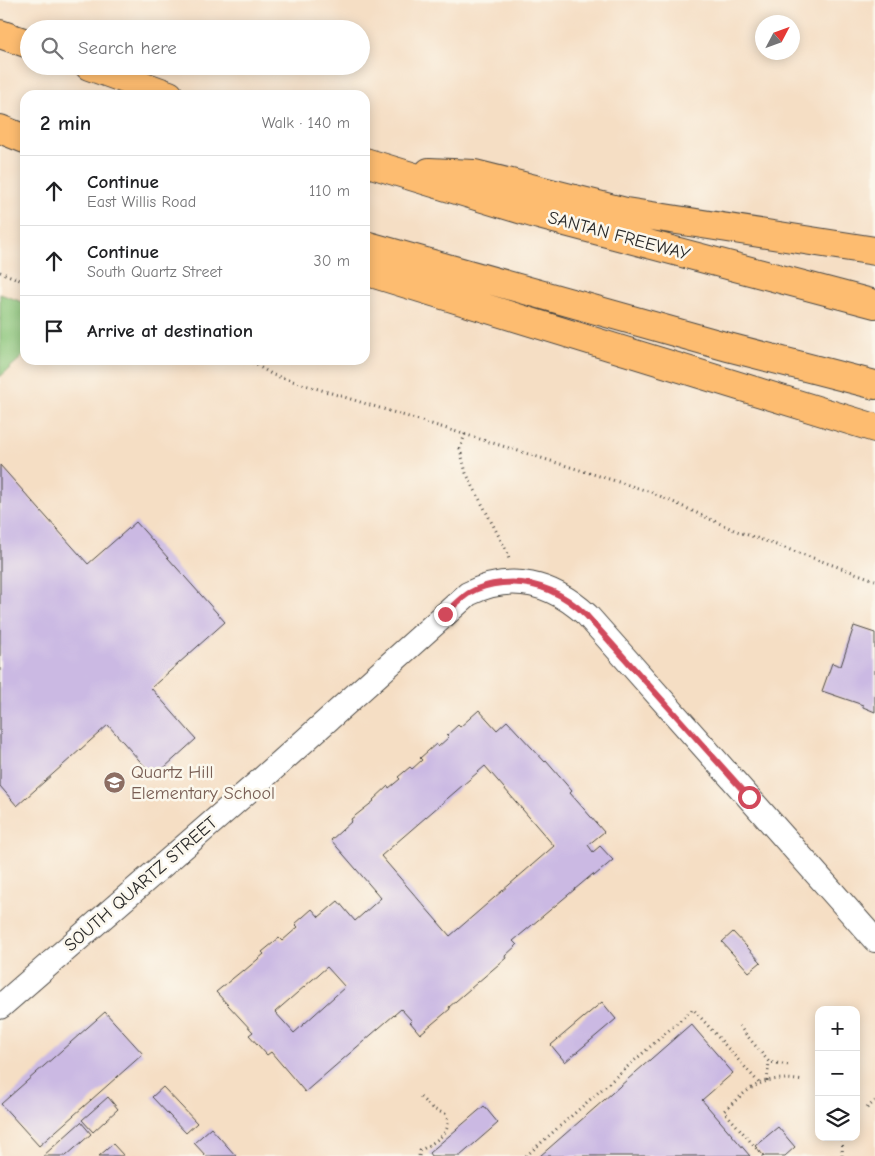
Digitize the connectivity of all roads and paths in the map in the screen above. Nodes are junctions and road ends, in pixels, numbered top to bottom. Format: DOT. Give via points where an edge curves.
graph roads {
  1 [pos="0,34"];
  2 [pos="20,41"];
  3 [pos="114,75"];
  4 [pos="155,90"];
  5 [pos="0,129"];
  6 [pos="20,136"];
  7 [pos="376,166"];
  8 [pos="370,247"];
  9 [pos="875,251"];
  10 [pos="0,272"];
  11 [pos="370,272"];
  12 [pos="20,280"];
  13 [pos="875,304"];
  14 [pos="256,365"];
  15 [pos="875,385"];
  16 [pos="875,428"];
  17 [pos="465,434"];
  18 [pos="875,580"];
  19 [pos="516,582"];
  20 [pos="875,940"];
  21 [pos="0,1007"];
  22 [pos="739,1026"];
  23 [pos="770,1062"];
  24 [pos="788,1065"];
  25 [pos="767,1081"];
  26 [pos="803,1081"];
  27 [pos="759,1083"];
  28 [pos="420,1097"];
  29 [pos="875,1101"];
  30 [pos="867,1108"];
  31 [pos="843,1141"];
  32 [pos="419,1156"];
  33 [pos="526,1156"];
  34 [pos="763,1156"];
  35 [pos="842,1156"];
  1 -- 2 [label="highway"];
  3 -- 4 [label="highway"];
  5 -- 6 [label="highway"];
  7 -- 9 [label="highway" via="475,174 626,212"];
  7 -- 13 [label="highway, SANTAN FREEWAY" via="539,215"];
  8 -- 15 [label="highway"];
  10 -- 12 [label="path"];
  11 -- 16 [label="highway"];
  14 -- 17 [label="path" via="273,375"];
  17 -- 18 [label="path" via="651,492 734,530"];
  17 -- 19 [label="path" via="460,448 466,473 506,550"];
  19 -- 20 [label="street, SOUTH QUARTZ STREET" via="546,588 575,604"];
  19 -- 21 [label="street, SOUTH QUARTZ STREET" via="482,586 468,594"];
  22 -- 23 [label="path"];
  23 -- 24 [label="path"];
  23 -- 25 [label="path"];
  25 -- 26 [label="path" via="778,1078"];
  25 -- 27 [label="path"];
  27 -- 33 [label="path" via="693,1009"];
  27 -- 34 [label="path" via="724,1112"];
  28 -- 32 [label="path" via="433,1110 446,1114 448,1129 420,1151"];
  29 -- 30 [label="path"];
  31 -- 35 [label="path"];
}
